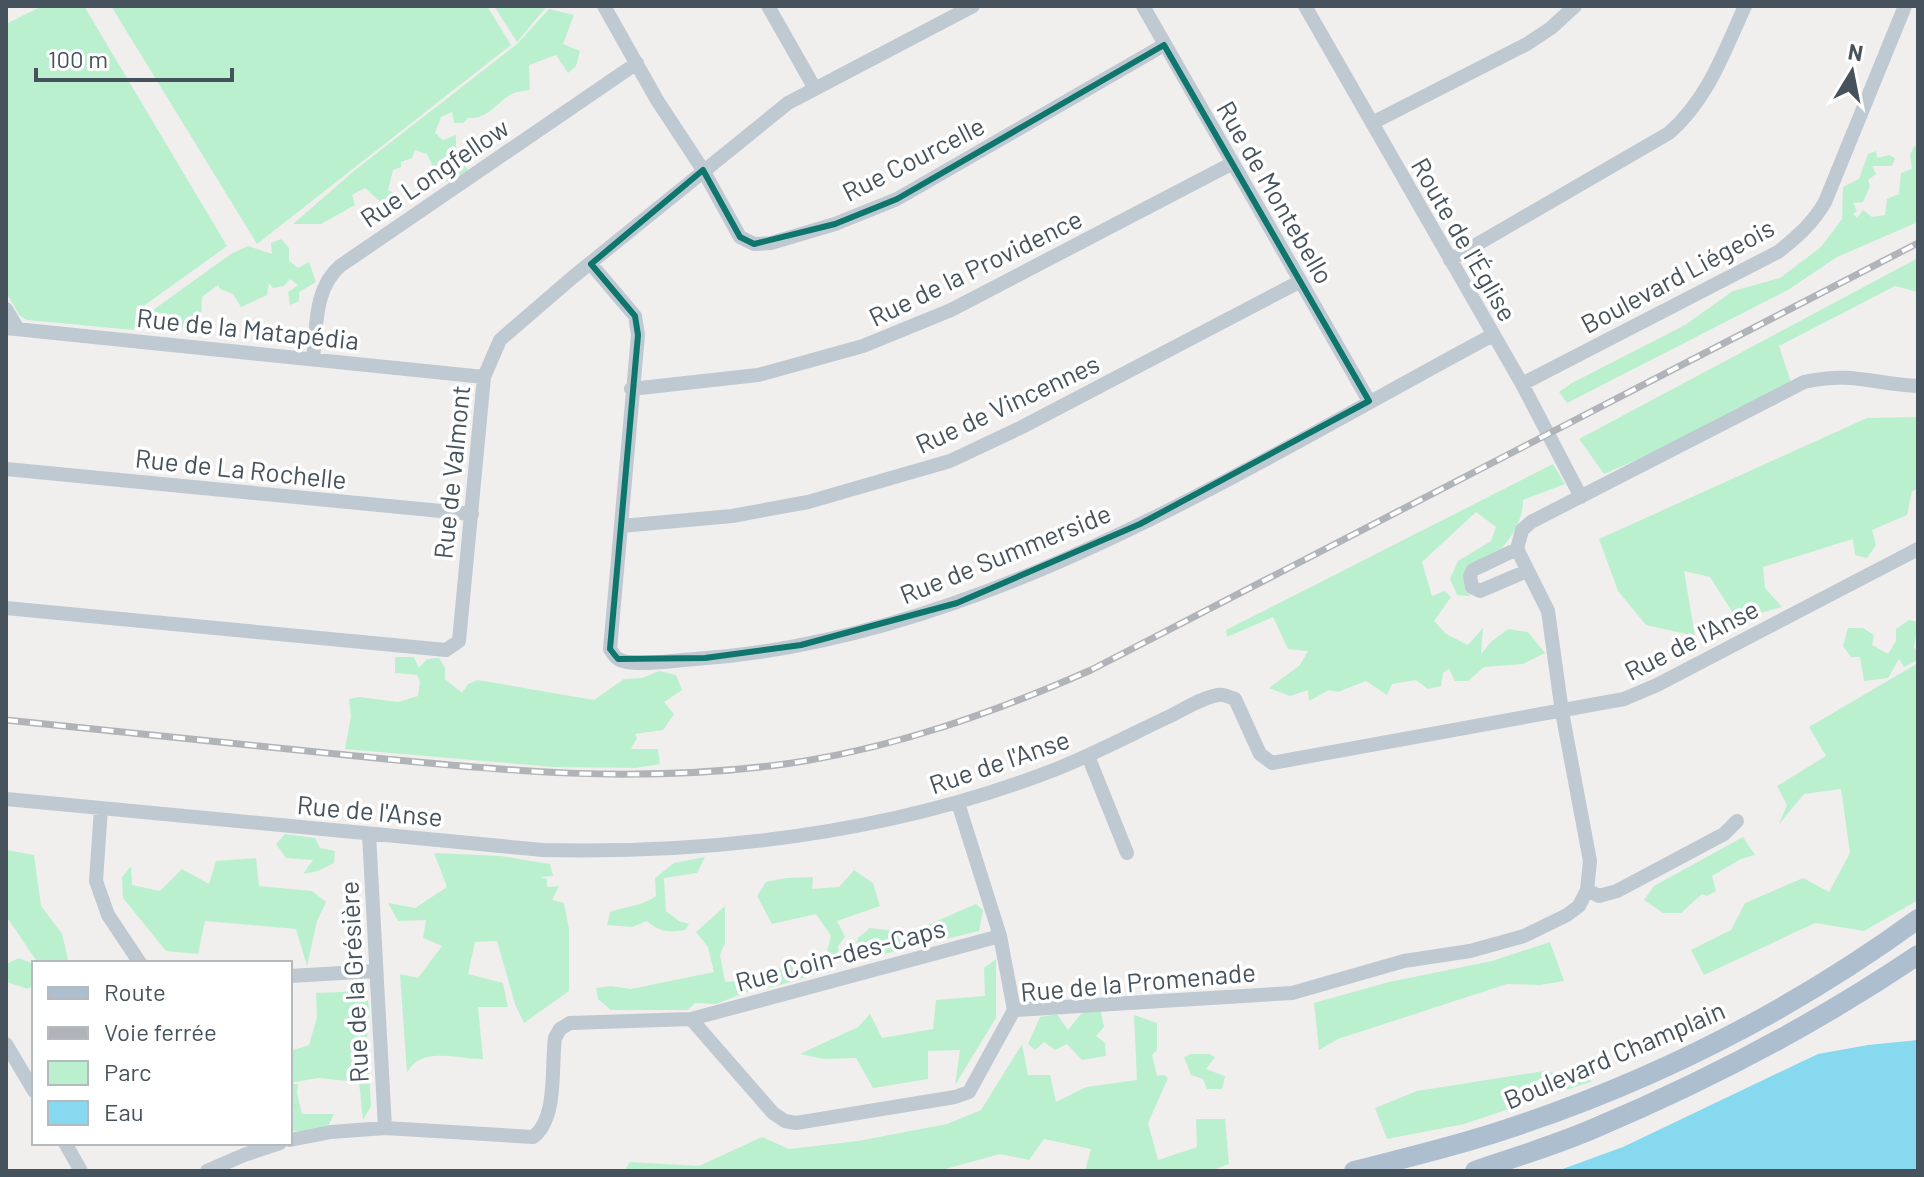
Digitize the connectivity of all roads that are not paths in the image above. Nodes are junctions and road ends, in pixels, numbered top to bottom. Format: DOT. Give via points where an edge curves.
graph roads {
  1 [pos="604,6"];
  2 [pos="768,6"];
  3 [pos="941,6"];
  4 [pos="973,6"];
  5 [pos="1143,6"];
  6 [pos="1305,6"];
  7 [pos="1575,6"];
  8 [pos="1745,6"];
  9 [pos="1905,6"];
  10 [pos="949,19"];
  11 [pos="1164,45"];
  12 [pos="637,63"];
  13 [pos="814,87"];
  14 [pos="1372,123"];
  15 [pos="1231,164"];
  16 [pos="703,170"];
  17 [pos="1450,260"];
  18 [pos="591,264"];
  19 [pos="1299,282"];
  20 [pos="6,309"];
  21 [pos="12,328"];
  22 [pos="1493,335"];
  23 [pos="313,358"];
  24 [pos="484,377"];
  25 [pos="1522,384"];
  26 [pos="1918,386"];
  27 [pos="631,389"];
  28 [pos="1369,401"];
  29 [pos="6,469"];
  30 [pos="1581,497"];
  31 [pos="472,514"];
  32 [pos="621,526"];
  33 [pos="1517,549"];
  34 [pos="1918,549"];
  35 [pos="1527,571"];
  36 [pos="6,608"];
  37 [pos="1562,712"];
  38 [pos="1088,756"];
  39 [pos="6,799"];
  40 [pos="958,803"];
  41 [pos="101,808"];
  42 [pos="1737,821"];
  43 [pos="369,834"];
  44 [pos="1127,853"];
  45 [pos="1587,890"];
  46 [pos="1918,919"];
  47 [pos="1000,936"];
  48 [pos="1918,955"];
  49 [pos="139,961"];
  50 [pos="376,971"];
  51 [pos="292,976"];
  52 [pos="1014,1010"];
  53 [pos="691,1019"];
  54 [pos="6,1044"];
  55 [pos="32,1088"];
  56 [pos="385,1128"];
  57 [pos="292,1140"];
  58 [pos="66,1145"];
  59 [pos="274,1145"];
  60 [pos="81,1171"];
  61 [pos="207,1171"];
  62 [pos="1354,1171"];
  63 [pos="1475,1171"];
  1 -- 12 [label="street"];
  2 -- 13 [label="street"];
  3 -- 10 [label="street"];
  4 -- 10 [label="street, Rue de Valmont"];
  5 -- 11 [label="street, Rue de Montebello"];
  6 -- 14 [label="street, Route de l'Église"];
  7 -- 14 [label="street" via="1527,44"];
  8 -- 17 [label="street" via="1703,96 1669,133"];
  9 -- 25 [label="street, Boulevard Liégeois" via="1825,202 1798,236 1778,252"];
  10 -- 13 [label="street, Rue de Valmont"];
  11 -- 15 [label="street, Rue de Montebello"];
  11 -- 16 [label="street, Rue Courcelle" via="897,199 771,243 754,244 740,237"];
  12 -- 16 [label="street"];
  12 -- 23 [label="street, Rue Longfellow" via="340,266 327,278 321,296"];
  13 -- 16 [label="street, Rue de Valmont"];
  14 -- 17 [label="street, Route de l'Église"];
  15 -- 19 [label="street, Rue de Montebello"];
  15 -- 27 [label="street, Rue de la Providence" via="951,310 863,346 758,375"];
  16 -- 18 [label="street, Rue de Valmont"];
  17 -- 22 [label="street, Route de l'Église"];
  18 -- 24 [label="street, Rue de Valmont" via="500,340"];
  18 -- 27 [label="street, Rue de Summerside" via="635,316 638,335"];
  19 -- 28 [label="street, Rue de Montebello"];
  19 -- 32 [label="street, Rue de Vincennes" via="950,461 808,502 732,516"];
  20 -- 21 [label="street"];
  21 -- 23 [label="street, Rue de la Matapédia"];
  22 -- 25 [label="street, Route de l'Église"];
  22 -- 28 [label="street, Rue de Summerside"];
  23 -- 24 [label="street, Rue de la Matapédia"];
  24 -- 31 [label="street, Rue de Valmont"];
  25 -- 30 [label="street, Route de l'Église"];
  26 -- 30 [label="street" via="1860,377 1804,382"];
  27 -- 32 [label="street, Rue de Summerside"];
  28 -- 32 [label="street, Rue de Summerside" via="1055,564 943,607 801,645 705,658 631,663 618,659 610,649"];
  29 -- 31 [label="street, Rue de La Rochelle"];
  30 -- 33 [label="street" via="1531,522 1522,530"];
  31 -- 36 [label="street, Rue de Valmont" via="459,641 446,650"];
  33 -- 35 [label="street"];
  33 -- 35 [label="street" via="1473,570 1472,587 1480,591"];
  34 -- 37 [label="street, Rue de l'Anse" via="1657,685 1624,699"];
  35 -- 37 [label="street" via="1548,611"];
  37 -- 38 [label="street, Rue de l'Anse" via="1272,763 1260,754 1235,699 1222,694"];
  37 -- 45 [label="street" via="1590,861"];
  38 -- 40 [label="street, Rue de l'Anse"];
  38 -- 44 [label="street"];
  39 -- 41 [label="street, Rue de l'Anse"];
  40 -- 43 [label="street, Rue de l'Anse" via="808,836 706,848 543,850"];
  40 -- 47 [label="street"];
  41 -- 43 [label="street, Rue de l'Anse"];
  41 -- 49 [label="street" via="96,881 108,915"];
  42 -- 45 [label="street" via="1724,834 1617,891 1599,896"];
  43 -- 50 [label="street, Rue de la Grésière"];
  45 -- 52 [label="street, Rue de la Promenade" via="1567,915 1524,936 1404,961 1292,993"];
  46 -- 62 [label="main road, Boulevard Champlain" via="1801,996 1642,1077 1506,1129"];
  47 -- 52 [label="street"];
  47 -- 53 [label="street, Rue Coin-des-Caps"];
  48 -- 63 [label="main road, Boulevard Champlain" via="1722,1068 1595,1129"];
  50 -- 51 [label="street"];
  50 -- 56 [label="street, Rue de la Grésière"];
  52 -- 53 [label="street, Rue de la Promenade" via="969,1092 796,1123 773,1113"];
  53 -- 56 [label="street" via="585,1021 560,1029 549,1111 542,1131 533,1137"];
  54 -- 55 [label="street"];
  56 -- 57 [label="street"];
  58 -- 60 [label="street"];
  59 -- 61 [label="street"];
}
